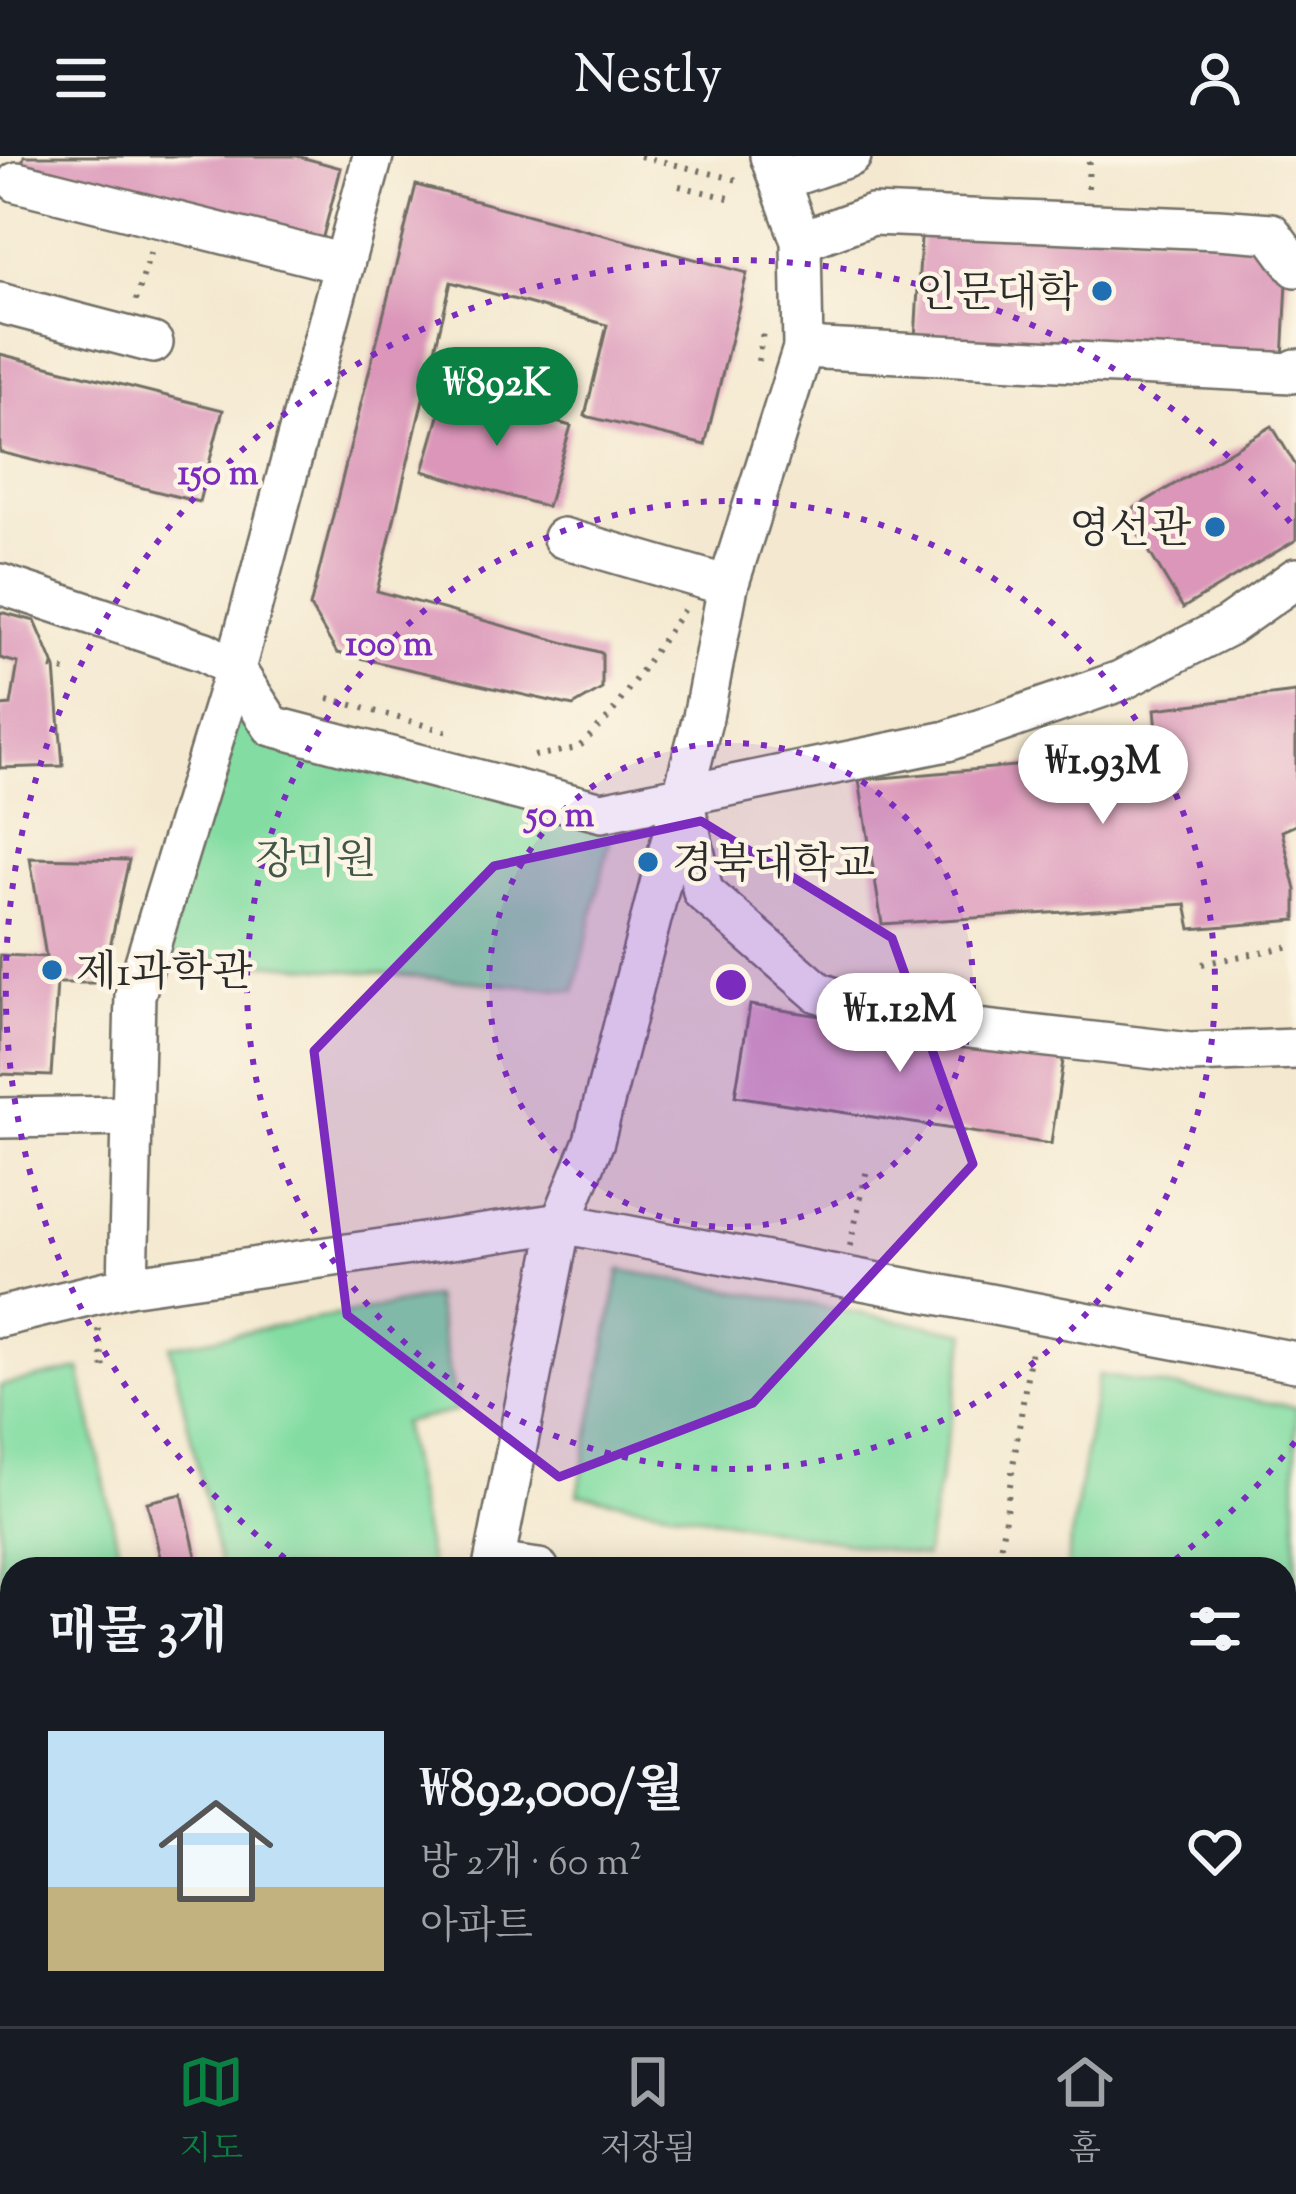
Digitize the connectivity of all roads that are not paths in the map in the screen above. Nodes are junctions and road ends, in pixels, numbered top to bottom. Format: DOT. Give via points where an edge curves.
graph roads {
  1 [pos="373,156"];
  2 [pos="851,156"];
  3 [pos="769,174"];
  4 [pos="17,182"];
  5 [pos="801,241"];
  6 [pos="344,264"];
  7 [pos="1296,267"];
  8 [pos="0,303"];
  9 [pos="139,340"];
  10 [pos="802,349"];
  11 [pos="1296,369"];
  12 [pos="563,538"];
  13 [pos="1296,578"];
  14 [pos="0,584"];
  15 [pos="728,586"];
  16 [pos="235,669"];
  17 [pos="683,796"];
  18 [pos="1296,1049"];
  19 [pos="132,1117"];
  20 [pos="0,1118"];
  21 [pos="562,1223"];
  22 [pos="128,1286"];
  23 [pos="0,1317"];
  24 [pos="1296,1362"];
  25 [pos="495,1557"];
  1 -- 6 [label="street"];
  2 -- 3 [label="street"];
  3 -- 5 [label="street"];
  4 -- 6 [label="street"];
  5 -- 7 [label="street" via="872,215 1218,229 1271,233"];
  5 -- 10 [label="street"];
  6 -- 16 [label="street"];
  8 -- 9 [label="street"];
  10 -- 11 [label="street"];
  10 -- 15 [label="street"];
  12 -- 15 [label="street"];
  13 -- 17 [label="street" via="1228,626 1120,681 901,754"];
  14 -- 16 [label="street"];
  15 -- 17 [label="street"];
  16 -- 17 [label="street" via="272,726 602,812"];
  16 -- 19 [label="street" via="135,995"];
  17 -- 18 [label="street" via="703,892 818,992 890,1018 977,1029 1191,1053"];
  17 -- 21 [label="street" via="594,1141"];
  19 -- 20 [label="street"];
  19 -- 22 [label="street"];
  21 -- 22 [label="street"];
  21 -- 24 [label="street"];
  21 -- 25 [label="street"];
  22 -- 23 [label="street"];
}
